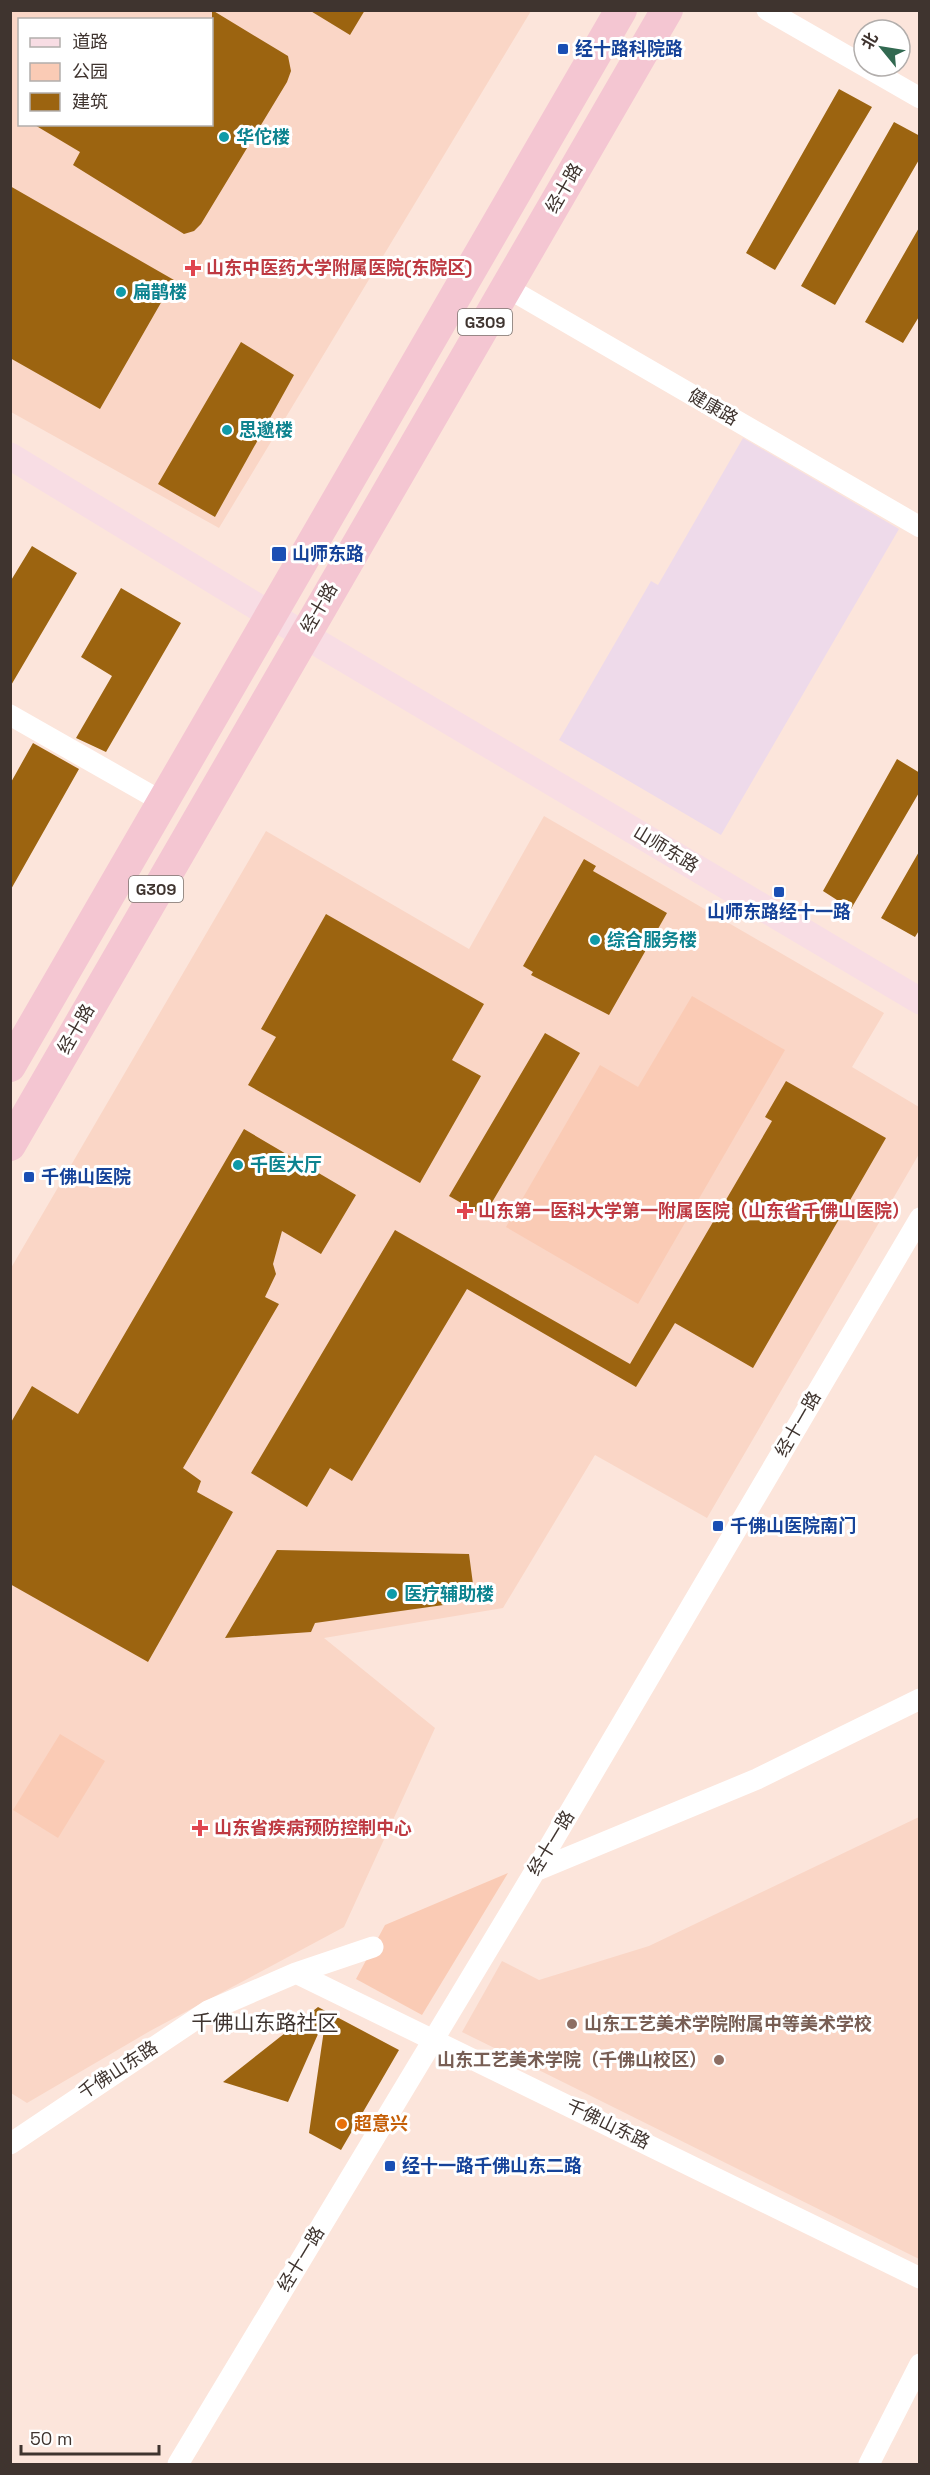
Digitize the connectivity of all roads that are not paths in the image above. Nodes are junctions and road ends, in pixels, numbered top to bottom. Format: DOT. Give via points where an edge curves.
graph roads {
  1 [pos="621,10"];
  2 [pos="667,10"];
  3 [pos="767,10"];
  4 [pos="920,98"];
  5 [pos="506,288"];
  6 [pos="10,456"];
  7 [pos="920,527"];
  8 [pos="270,614"];
  9 [pos="304,635"];
  10 [pos="10,715"];
  11 [pos="161,801"];
  12 [pos="920,1001"];
  13 [pos="10,1066"];
  14 [pos="10,1145"];
  15 [pos="920,1218"];
  16 [pos="920,1699"];
  17 [pos="535,1871"];
  18 [pos="373,1947"];
  19 [pos="296,1973"];
  20 [pos="434,2038"];
  21 [pos="10,2144"];
  22 [pos="920,2278"];
  23 [pos="920,2364"];
  24 [pos="178,2464"];
  25 [pos="869,2464"];
  1 -- 8 [label="highway, G309"];
  2 -- 5 [label="highway, 经十路 / G309"];
  3 -- 4 [label="street"];
  5 -- 7 [label="street, 健康路"];
  5 -- 9 [label="highway, 经十路 / G309"];
  6 -- 8 [label="main road, 山师东路"];
  8 -- 9 [label="main road, 山师东路"];
  8 -- 11 [label="highway, G309"];
  9 -- 12 [label="main road, 山师东路"];
  9 -- 14 [label="highway, 经十路 / G309"];
  10 -- 11 [label="street"];
  11 -- 13 [label="highway, G309"];
  15 -- 17 [label="street, 经十一路"];
  16 -- 17 [label="street" via="757,1779"];
  17 -- 20 [label="street, 经十一路"];
  18 -- 19 [label="street, 千佛山东路"];
  19 -- 20 [label="street, 千佛山东路"];
  19 -- 21 [label="street, 千佛山东路" via="208,2012"];
  20 -- 22 [label="street, 千佛山东路"];
  20 -- 24 [label="street, 经十一路"];
  23 -- 25 [label="street"];
}
